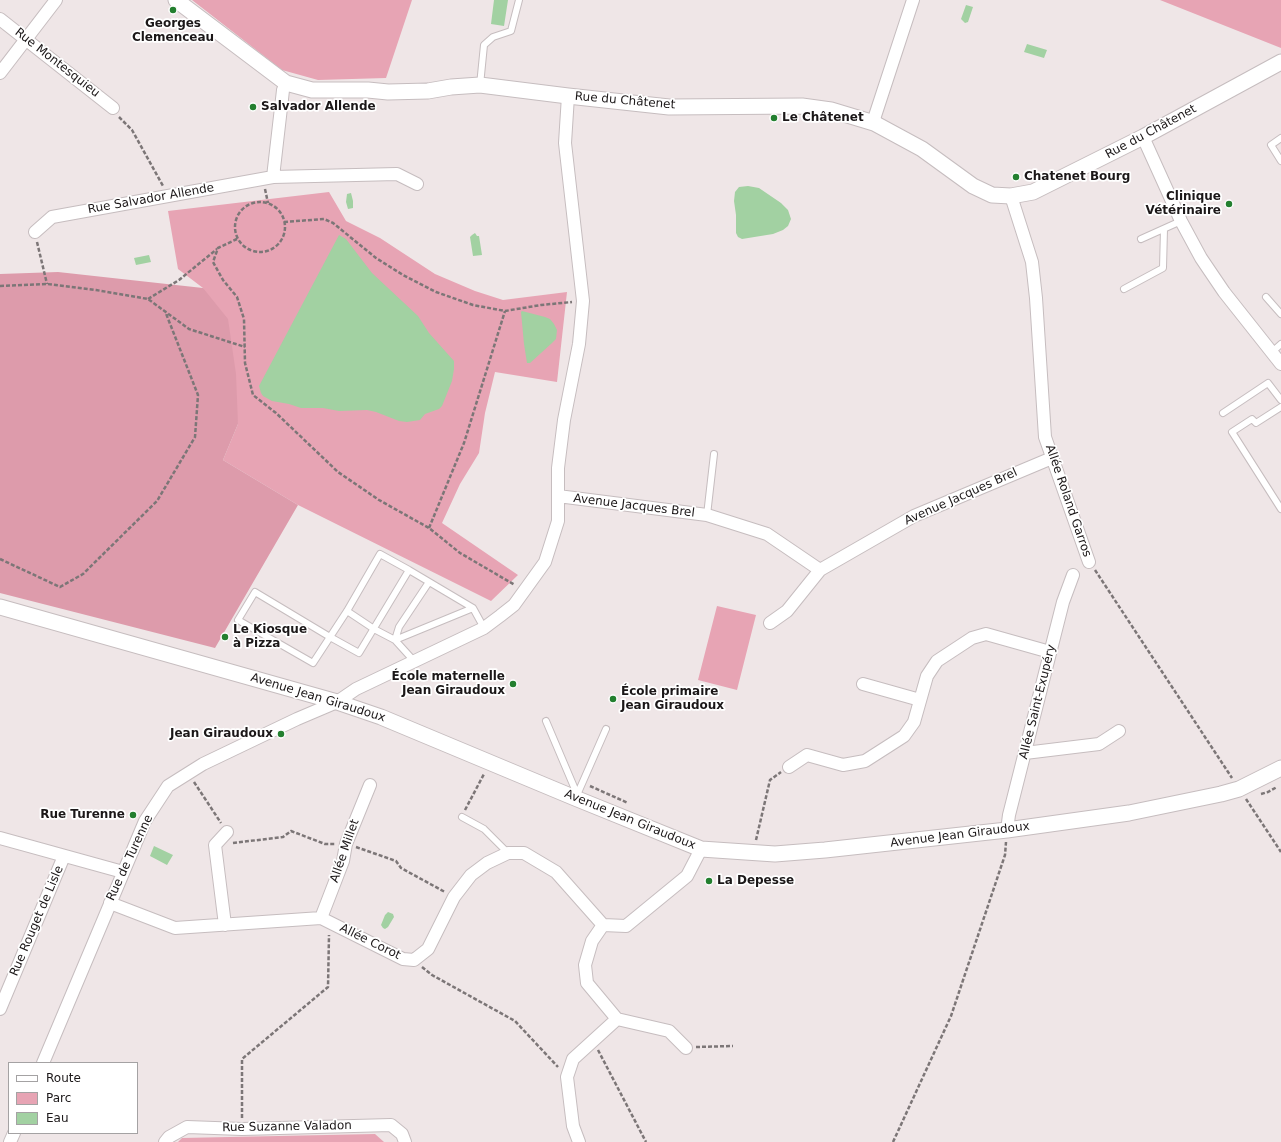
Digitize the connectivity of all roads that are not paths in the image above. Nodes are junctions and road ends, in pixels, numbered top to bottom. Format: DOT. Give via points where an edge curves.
graph roads {
  1 [pos="56,0"];
  2 [pos="176,0"];
  3 [pos="520,0"];
  4 [pos="913,0"];
  5 [pos="0,19"];
  6 [pos="26,39"];
  7 [pos="1281,62"];
  8 [pos="0,73"];
  9 [pos="286,83"];
  10 [pos="480,85"];
  11 [pos="568,96"];
  12 [pos="114,108"];
  13 [pos="874,123"];
  14 [pos="1143,136"];
  15 [pos="1281,138"];
  16 [pos="1281,161"];
  17 [pos="273,177"];
  18 [pos="417,184"];
  19 [pos="1010,196"];
  20 [pos="1181,221"];
  21 [pos="1164,229"];
  22 [pos="35,232"];
  23 [pos="1141,239"];
  24 [pos="1124,289"];
  25 [pos="1266,297"];
  26 [pos="1281,314"];
  27 [pos="1277,348"];
  28 [pos="1281,364"];
  29 [pos="1281,400"];
  30 [pos="1281,407"];
  31 [pos="1223,414"];
  32 [pos="714,454"];
  33 [pos="1052,458"];
  34 [pos="558,496"];
  35 [pos="1281,509"];
  36 [pos="707,515"];
  37 [pos="1089,562"];
  38 [pos="409,570"];
  39 [pos="820,570"];
  40 [pos="1073,575"];
  41 [pos="429,582"];
  42 [pos="0,607"];
  43 [pos="473,608"];
  44 [pos="347,611"];
  45 [pos="770,622"];
  46 [pos="484,628"];
  47 [pos="374,629"];
  48 [pos="330,637"];
  49 [pos="395,640"];
  50 [pos="1050,652"];
  51 [pos="414,661"];
  52 [pos="864,684"];
  53 [pos="920,700"];
  54 [pos="337,702"];
  55 [pos="546,721"];
  56 [pos="606,729"];
  57 [pos="1119,731"];
  58 [pos="1025,753"];
  59 [pos="789,767"];
  60 [pos="1281,768"];
  61 [pos="370,785"];
  62 [pos="576,796"];
  63 [pos="462,817"];
  64 [pos="1007,830"];
  65 [pos="227,832"];
  66 [pos="0,838"];
  67 [pos="701,849"];
  68 [pos="508,853"];
  69 [pos="64,856"];
  70 [pos="123,872"];
  71 [pos="110,903"];
  72 [pos="326,920"];
  73 [pos="225,925"];
  74 [pos="604,925"];
  75 [pos="0,1009"];
  76 [pos="617,1019"];
  77 [pos="686,1048"];
  78 [pos="43,1062"];
  79 [pos="165,1142"];
  80 [pos="405,1142"];
  81 [pos="579,1142"];
  1 -- 6 [label="street"];
  2 -- 9 [label="street"];
  3 -- 10 [label="lane" via="511,31 493,37 484,45"];
  4 -- 13 [label="street"];
  5 -- 6 [label="street, Rue Montesquieu"];
  6 -- 8 [label="street"];
  6 -- 12 [label="street, Rue Montesquieu"];
  7 -- 14 [label="street, Rue du Châtenet"];
  9 -- 10 [label="street" via="312,90 388,92 428,91"];
  9 -- 17 [label="street" via="283,90"];
  10 -- 11 [label="street"];
  11 -- 13 [label="street, Rue du Châtenet" via="669,107 802,106 831,110"];
  11 -- 34 [label="street, Rue du Châtenet" via="565,142 583,301 580,344 564,420 558,468"];
  13 -- 19 [label="street, Rue du Châtenet" via="922,149 973,186 992,195"];
  14 -- 19 [label="street, Rue du Châtenet" via="1033,192"];
  14 -- 20 [label="street"];
  15 -- 16 [label="lane" via="1271,145"];
  17 -- 18 [label="street, Rue Salvador Allende" via="396,174"];
  17 -- 22 [label="street, Rue Salvador Allende" via="52,217"];
  19 -- 33 [label="street, Allée Roland Garros" via="1032,262 1045,437"];
  20 -- 21 [label="lane"];
  20 -- 27 [label="street" via="1201,258 1224,292"];
  21 -- 23 [label="lane"];
  21 -- 24 [label="lane" via="1163,268"];
  25 -- 26 [label="lane"];
  27 -- 28 [label="street"];
  29 -- 31 [label="lane" via="1268,383"];
  30 -- 35 [label="lane" via="1256,423 1252,418 1232,432"];
  32 -- 36 [label="lane"];
  33 -- 37 [label="street, Allée Roland Garros"];
  33 -- 39 [label="street, Avenue Jacques Brel" via="914,516"];
  34 -- 36 [label="street, Avenue Jacques Brel"];
  34 -- 46 [label="street, Rue du Châtenet" via="558,521 545,562 514,605"];
  36 -- 39 [label="street, Avenue Jacques Brel" via="767,534"];
  38 -- 41 [label="lane"];
  38 -- 44 [label="lane" via="380,554"];
  38 -- 47 [label="lane"];
  39 -- 45 [label="street" via="787,611"];
  40 -- 50 [label="street, Allée Saint-Exupéry"];
  41 -- 43 [label="lane"];
  41 -- 49 [label="lane" via="400,627"];
  42 -- 54 [label="street, Avenue Jean Giraudoux"];
  43 -- 46 [label="lane"];
  43 -- 49 [label="lane"];
  44 -- 47 [label="lane"];
  44 -- 48 [label="lane"];
  46 -- 51 [label="street, Rue du Châtenet"];
  47 -- 48 [label="lane" via="359,654"];
  47 -- 49 [label="lane"];
  48 -- 48 [label="lane" via="313,663 238,620 255,592"];
  49 -- 51 [label="lane"];
  50 -- 53 [label="street" via="986,634 972,638 937,661 927,676"];
  50 -- 58 [label="street, Allée Saint-Exupéry"];
  51 -- 54 [label="street, Rue du Châtenet" via="356,689"];
  52 -- 53 [label="street"];
  53 -- 59 [label="street" via="914,722 904,736 865,761 843,765 807,755"];
  54 -- 62 [label="street, Avenue Jean Giraudoux" via="381,717"];
  54 -- 70 [label="street, Rue de Turenne" via="203,764 168,786 145,821"];
  55 -- 62 [label="lane"];
  56 -- 62 [label="lane"];
  57 -- 58 [label="street" via="1099,744"];
  58 -- 64 [label="street, Allée Saint-Exupéry"];
  60 -- 64 [label="street, Avenue Jean Giraudoux" via="1241,796 1221,794 1129,813"];
  61 -- 72 [label="street, Allée Millet" via="346,844"];
  62 -- 67 [label="street, Avenue Jean Giraudoux"];
  63 -- 68 [label="lane" via="484,829"];
  64 -- 67 [label="street, Avenue Jean Giraudoux" via="775,854"];
  65 -- 73 [label="street" via="215,845"];
  66 -- 69 [label="street"];
  67 -- 74 [label="street" via="687,876 626,926"];
  68 -- 72 [label="street, Allée Corot" via="487,863 471,875 454,897 428,949 414,960 403,959"];
  68 -- 74 [label="street" via="524,853 556,872"];
  69 -- 70 [label="street"];
  69 -- 75 [label="street, Rue Rouget de Lisle"];
  70 -- 71 [label="street, Rue de Turenne"];
  71 -- 73 [label="street" via="175,928"];
  71 -- 78 [label="street, Rue de Turenne"];
  72 -- 73 [label="street"];
  74 -- 76 [label="street" via="592,941 585,965 587,983"];
  76 -- 77 [label="street" via="669,1031"];
  76 -- 81 [label="street" via="573,1059 567,1077 573,1126"];
  79 -- 80 [label="street, Rue Suzanne Valadon" via="168,1137 188,1127 242,1129 391,1126 402,1134"];
}
